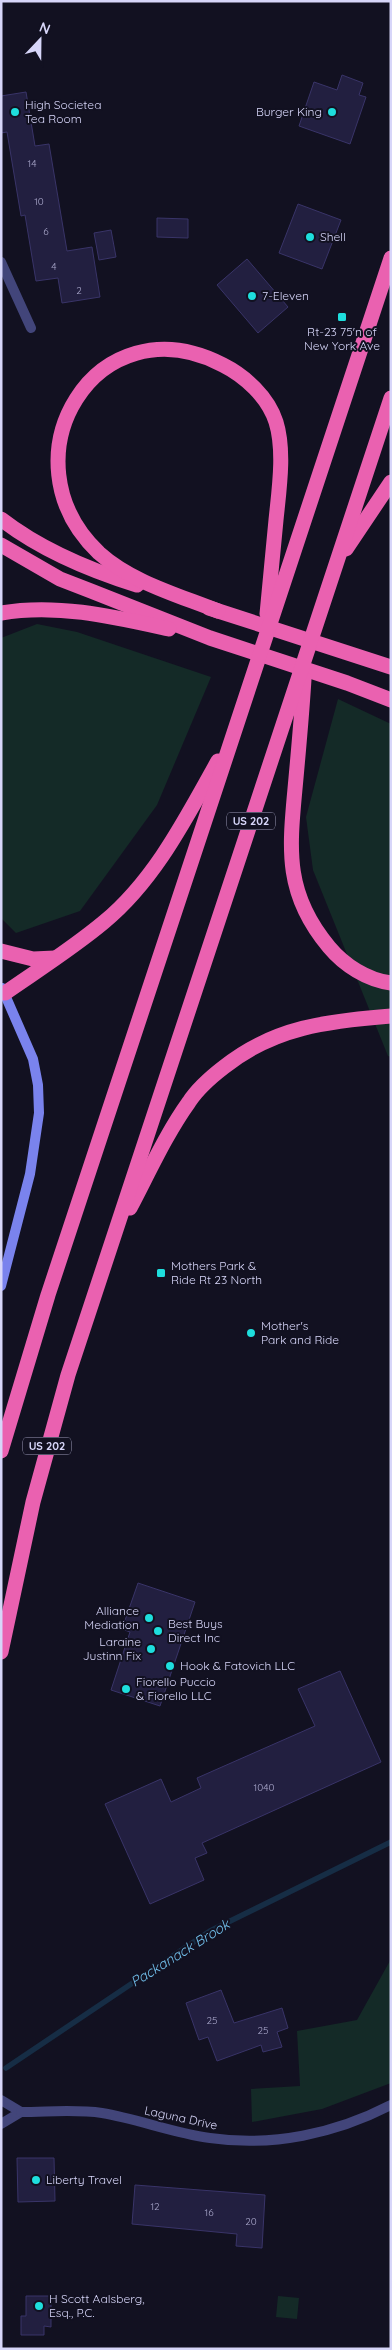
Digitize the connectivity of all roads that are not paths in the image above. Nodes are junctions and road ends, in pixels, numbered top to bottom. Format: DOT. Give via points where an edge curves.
graph roads {
  1 [pos="391,258"];
  2 [pos="1,262"];
  3 [pos="31,328"];
  4 [pos="391,398"];
  5 [pos="391,482"];
  6 [pos="1,519"];
  7 [pos="1,544"];
  8 [pos="336,565"];
  9 [pos="218,611"];
  10 [pos="1,613"];
  11 [pos="210,638"];
  12 [pos="264,643"];
  13 [pos="305,656"];
  14 [pos="356,657"];
  15 [pos="391,667"];
  16 [pos="391,673"];
  17 [pos="391,700"];
  18 [pos="236,729"];
  19 [pos="1,950"];
  20 [pos="57,958"];
  21 [pos="391,982"];
  22 [pos="3,990"];
  23 [pos="391,1016"];
  24 [pos="110,1244"];
  25 [pos="1,1286"];
  26 [pos="1,1451"];
  27 [pos="1,1652"];
  28 [pos="1,2100"];
  29 [pos="391,2105"];
  30 [pos="22,2112"];
  31 [pos="1,2124"];
  1 -- 12 [label="highway, US 202"];
  2 -- 3 [label="street"];
  4 -- 8 [label="highway, US 202"];
  5 -- 8 [label="highway"];
  6 -- 9 [label="highway" via="69,560"];
  7 -- 11 [label="highway" via="60,579"];
  8 -- 13 [label="highway, US 202"];
  9 -- 12 [label="highway" via="145,582 100,554 81,534 62,503 55,455 68,408 77,392 108,366 144,351 194,352 237,372 250,383 276,423 281,470"];
  9 -- 14 [label="highway"];
  10 -- 11 [label="highway" via="34,610 88,613"];
  11 -- 17 [label="highway"];
  12 -- 18 [label="highway, US 202"];
  13 -- 21 [label="highway" via="290,843 297,892 312,923 334,954 364,975"];
  13 -- 24 [label="highway, US 202"];
  14 -- 15 [label="highway"];
  14 -- 16 [label="highway"];
  18 -- 20 [label="highway" via="178,833 142,882 105,921"];
  18 -- 26 [label="highway, US 202" via="30,1351"];
  19 -- 20 [label="highway" via="33,960"];
  20 -- 22 [label="highway"];
  22 -- 25 [label="main road" via="33,1059 39,1113 30,1174"];
  23 -- 24 [label="highway" via="311,1025 274,1036 238,1056 205,1082 175,1124"];
  24 -- 27 [label="highway, US 202" via="42,1466"];
  28 -- 30 [label="street"];
  29 -- 30 [label="street, Laguna Drive" via="342,2126 305,2136 244,2141 208,2138 101,2113"];
  30 -- 31 [label="street, Laguna Drive"];
}
